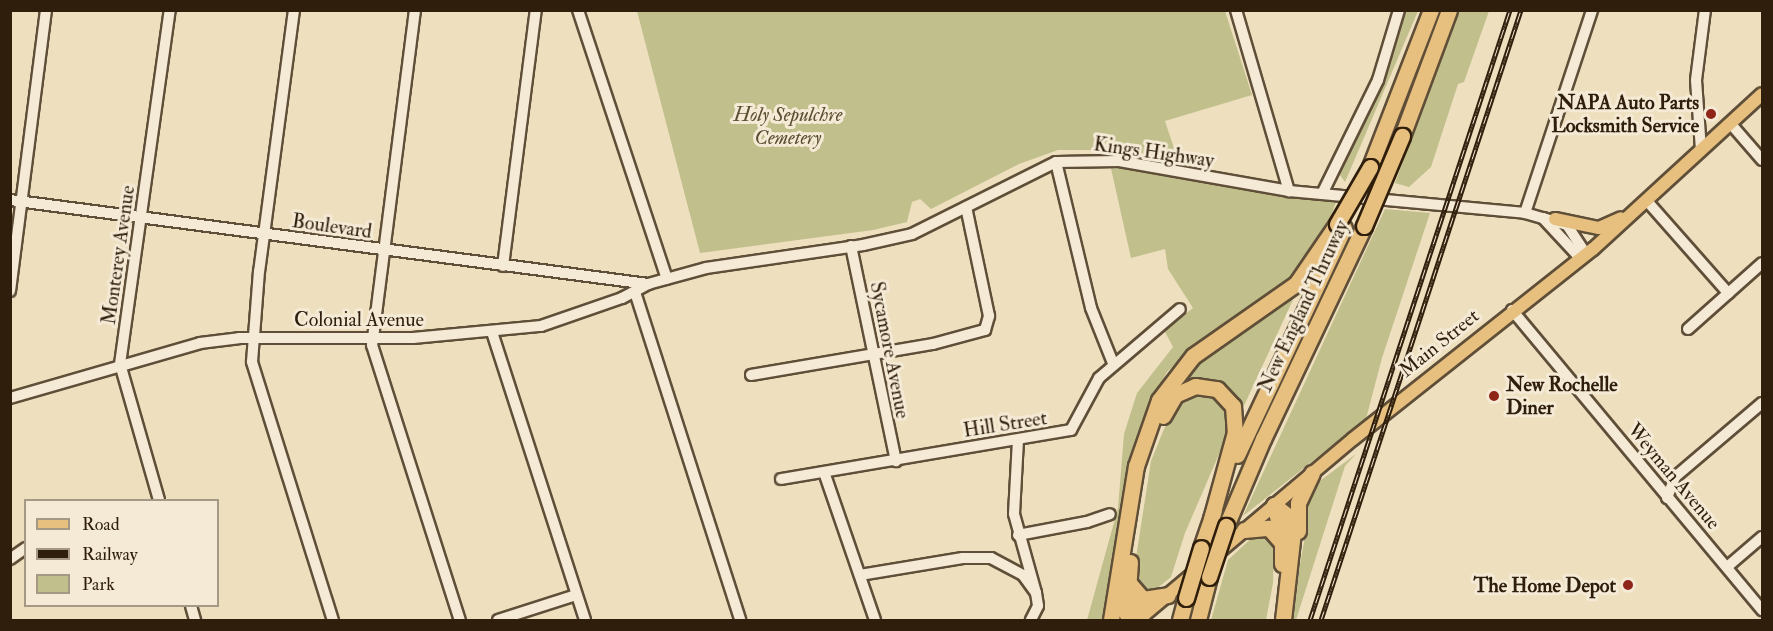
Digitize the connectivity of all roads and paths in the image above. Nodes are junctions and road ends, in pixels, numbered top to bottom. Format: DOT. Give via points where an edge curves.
graph roads {
  1 [pos="46,10"];
  2 [pos="170,10"];
  3 [pos="294,10"];
  4 [pos="415,10"];
  5 [pos="536,10"];
  6 [pos="578,10"];
  7 [pos="1236,10"];
  8 [pos="1399,10"];
  9 [pos="1431,10"];
  10 [pos="1449,10"];
  11 [pos="1592,10"];
  12 [pos="1705,10"];
  13 [pos="1762,94"];
  14 [pos="1730,123"];
  15 [pos="1701,150"];
  16 [pos="1762,160"];
  17 [pos="1056,162"];
  18 [pos="1289,191"];
  19 [pos="1322,194"];
  20 [pos="10,200"];
  21 [pos="22,201"];
  22 [pos="1647,201"];
  23 [pos="966,207"];
  24 [pos="1525,213"];
  25 [pos="1634,213"];
  26 [pos="1549,218"];
  27 [pos="142,219"];
  28 [pos="1341,225"];
  29 [pos="265,235"];
  30 [pos="851,246"];
  31 [pos="384,251"];
  32 [pos="1580,258"];
  33 [pos="1762,263"];
  34 [pos="503,266"];
  35 [pos="706,268"];
  36 [pos="667,279"];
  37 [pos="648,284"];
  38 [pos="10,291"];
  39 [pos="635,292"];
  40 [pos="1728,293"];
  41 [pos="1180,309"];
  42 [pos="1512,310"];
  43 [pos="1688,329"];
  44 [pos="492,332"];
  45 [pos="374,335"];
  46 [pos="251,339"];
  47 [pos="872,355"];
  48 [pos="1113,363"];
  49 [pos="120,364"];
  50 [pos="751,375"];
  51 [pos="10,398"];
  52 [pos="1762,403"];
  53 [pos="1018,440"];
  54 [pos="896,461"];
  55 [pos="824,472"];
  56 [pos="1311,473"];
  57 [pos="781,479"];
  58 [pos="1667,498"];
  59 [pos="159,499"];
  60 [pos="1274,505"];
  61 [pos="1110,514"];
  62 [pos="1211,519"];
  63 [pos="1244,530"];
  64 [pos="1018,535"];
  65 [pos="1762,537"];
  66 [pos="24,549"];
  67 [pos="1023,549"];
  68 [pos="1283,549"];
  69 [pos="10,559"];
  70 [pos="1002,561"];
  71 [pos="1727,567"];
  72 [pos="860,575"];
  73 [pos="1122,579"];
  74 [pos="1208,582"];
  75 [pos="1288,590"];
  76 [pos="1036,593"];
  77 [pos="576,595"];
  78 [pos="1168,595"];
  79 [pos="1762,610"];
  80 [pos="1136,620"];
  81 [pos="333,621"];
  82 [pos="460,621"];
  83 [pos="498,621"];
  84 [pos="585,621"];
  85 [pos="740,621"];
  86 [pos="875,621"];
  87 [pos="1031,621"];
  88 [pos="1111,621"];
  89 [pos="1180,621"];
  90 [pos="1198,621"];
  91 [pos="1206,621"];
  92 [pos="1273,621"];
  93 [pos="1283,621"];
  1 -- 21 [label="street"];
  2 -- 27 [label="street, Monterey Avenue"];
  3 -- 29 [label="street"];
  4 -- 31 [label="street"];
  5 -- 34 [label="street"];
  6 -- 36 [label="street"];
  7 -- 18 [label="street"];
  8 -- 19 [label="street" via="1378,80"];
  9 -- 28 [label="highway, bridge" via="1384,134"];
  10 -- 74 [label="highway, New England Thruway, bridge" via="1402,136 1263,439 1226,526"];
  11 -- 24 [label="street"];
  12 -- 15 [label="street" via="1696,80"];
  13 -- 14 [label="main road, Main Street"];
  14 -- 15 [label="main road, Main Street"];
  14 -- 16 [label="street"];
  15 -- 22 [label="main road, Main Street"];
  17 -- 18 [label="street, Kings Highway" via="1119,161"];
  17 -- 23 [label="street, Kings Highway"];
  17 -- 48 [label="street" via="1091,308"];
  18 -- 19 [label="street, Kings Highway"];
  19 -- 24 [label="street, Kings Highway"];
  20 -- 21 [label="street, Boulevard"];
  21 -- 27 [label="street, Boulevard"];
  21 -- 38 [label="street"];
  22 -- 25 [label="main road, Main Street"];
  22 -- 40 [label="street"];
  23 -- 30 [label="street, Kings Highway" via="912,234"];
  23 -- 47 [label="street" via="989,316 985,330"];
  24 -- 26 [label="street, Kings Highway"];
  25 -- 26 [label="main road" via="1599,228"];
  25 -- 32 [label="main road, Main Street"];
  26 -- 32 [label="street, Kings Highway" via="1567,225 1582,248"];
  27 -- 29 [label="street, Boulevard"];
  27 -- 49 [label="street, Monterey Avenue"];
  28 -- 62 [label="highway, New England Thruway"];
  28 -- 73 [label="highway" via="1296,284 1202,348 1167,387 1150,422 1136,466"];
  29 -- 31 [label="street, Boulevard"];
  29 -- 46 [label="street"];
  30 -- 35 [label="street, Kings Highway"];
  30 -- 47 [label="street, Sycamore Avenue"];
  31 -- 34 [label="street, Boulevard"];
  31 -- 45 [label="street"];
  32 -- 42 [label="main road, Main Street"];
  33 -- 40 [label="street"];
  34 -- 37 [label="street, Boulevard"];
  35 -- 36 [label="street, Colonial Avenue"];
  36 -- 37 [label="street, Colonial Avenue"];
  37 -- 39 [label="street, Colonial Avenue"];
  39 -- 44 [label="street, Colonial Avenue" via="560,320"];
  39 -- 85 [label="street"];
  40 -- 43 [label="street"];
  41 -- 48 [label="street, Hill Street"];
  42 -- 56 [label="main road, Main Street"];
  42 -- 58 [label="street, Weyman Avenue"];
  44 -- 45 [label="street, Colonial Avenue" via="413,338"];
  44 -- 77 [label="street"];
  45 -- 46 [label="street, Colonial Avenue"];
  45 -- 82 [label="street" via="372,345 386,393"];
  46 -- 49 [label="street, Colonial Avenue" via="200,343"];
  46 -- 81 [label="street" via="262,398"];
  47 -- 50 [label="street"];
  47 -- 54 [label="street, Sycamore Avenue"];
  48 -- 53 [label="street, Hill Street" via="1091,391 1076,426 1060,433"];
  49 -- 51 [label="street, Colonial Avenue"];
  49 -- 59 [label="street, Monterey Avenue"];
  52 -- 58 [label="street" via="1675,477"];
  53 -- 54 [label="street, Hill Street"];
  53 -- 64 [label="street" via="1014,514"];
  54 -- 55 [label="street, Hill Street"];
  55 -- 57 [label="street, Hill Street"];
  55 -- 72 [label="street"];
  56 -- 60 [label="main road, Main Street"];
  56 -- 75 [label="highway" via="1298,503 1298,541"];
  58 -- 71 [label="street, Weyman Avenue"];
  60 -- 63 [label="main road, Main Street"];
  60 -- 68 [label="highway"];
  60 -- 75 [label="highway" via="1285,512 1293,528"];
  61 -- 64 [label="street"];
  62 -- 73 [label="highway" via="1237,419 1223,393 1195,386 1172,399 1156,434"];
  62 -- 89 [label="highway, New England Thruway, bridge"];
  63 -- 68 [label="highway" via="1272,530 1280,537"];
  63 -- 78 [label="main road, Main Street"];
  64 -- 67 [label="street"];
  65 -- 71 [label="street"];
  66 -- 69 [label="street"];
  67 -- 70 [label="street"];
  67 -- 76 [label="street"];
  68 -- 92 [label="highway"];
  70 -- 72 [label="street" via="963,558"];
  70 -- 76 [label="street" via="1023,575"];
  71 -- 79 [label="street, Weyman Avenue"];
  72 -- 86 [label="street"];
  73 -- 78 [label="highway" via="1139,597 1150,600"];
  73 -- 80 [label="highway"];
  73 -- 88 [label="highway"];
  74 -- 90 [label="highway, New England Thruway"];
  74 -- 91 [label="highway"];
  75 -- 93 [label="highway"];
  76 -- 87 [label="street" via="1038,606"];
  77 -- 83 [label="street"];
  77 -- 84 [label="street"];
  78 -- 80 [label="main road, Main Street"];
}
